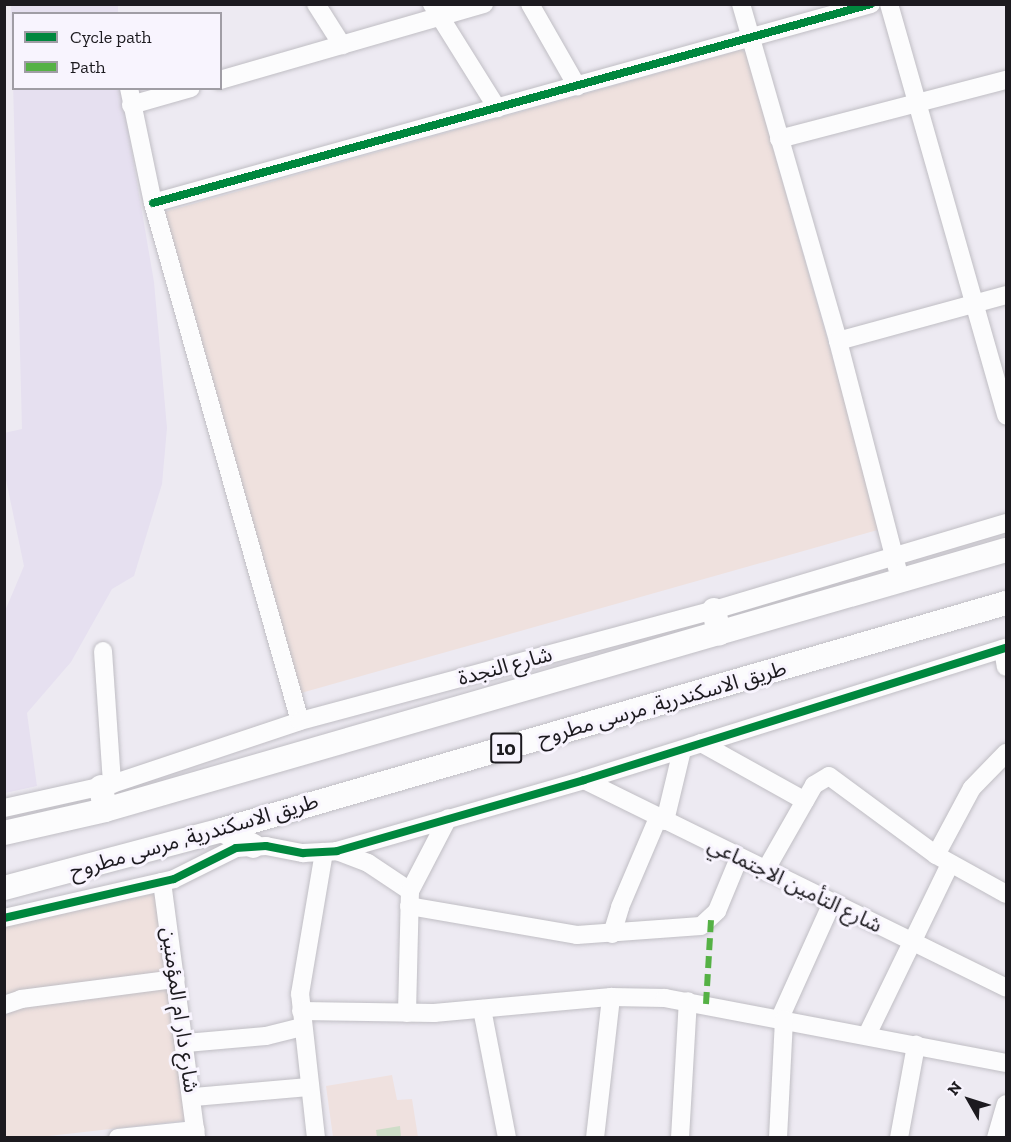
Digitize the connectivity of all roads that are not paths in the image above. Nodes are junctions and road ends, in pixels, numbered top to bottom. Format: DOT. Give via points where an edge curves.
graph roads {
  1 [pos="316,4"];
  2 [pos="484,4"];
  3 [pos="530,4"];
  4 [pos="741,4"];
  5 [pos="871,4"];
  6 [pos="889,4"];
  7 [pos="436,11"];
  8 [pos="750,38"];
  9 [pos="342,45"];
  10 [pos="222,79"];
  11 [pos="1006,80"];
  12 [pos="577,86"];
  13 [pos="177,90"];
  14 [pos="130,97"];
  15 [pos="917,103"];
  16 [pos="497,108"];
  17 [pos="779,139"];
  18 [pos="153,203"];
  19 [pos="1006,295"];
  20 [pos="974,304"];
  21 [pos="838,341"];
  22 [pos="1006,416"];
  23 [pos="1006,523"];
  24 [pos="1006,550"];
  25 [pos="894,556"];
  26 [pos="901,581"];
  27 [pos="1006,603"];
  28 [pos="716,622"];
  29 [pos="1005,649"];
  30 [pos="103,651"];
  31 [pos="1006,667"];
  32 [pos="300,721"];
  33 [pos="701,744"];
  34 [pos="682,750"];
  35 [pos="1006,753"];
  36 [pos="584,780"];
  37 [pos="106,794"];
  38 [pos="805,801"];
  39 [pos="4,808"];
  40 [pos="448,818"];
  41 [pos="661,820"];
  42 [pos="222,830"];
  43 [pos="4,832"];
  44 [pos="253,846"];
  45 [pos="330,851"];
  46 [pos="739,858"];
  47 [pos="943,860"];
  48 [pos="765,871"];
  49 [pos="162,882"];
  50 [pos="4,888"];
  51 [pos="1006,894"];
  52 [pos="409,898"];
  53 [pos="832,903"];
  54 [pos="4,918"];
  55 [pos="612,934"];
  56 [pos="912,942"];
  57 [pos="176,979"];
  58 [pos="1004,982"];
  59 [pos="611,997"];
  60 [pos="688,1001"];
  61 [pos="4,1005"];
  62 [pos="482,1010"];
  63 [pos="407,1013"];
  64 [pos="302,1019"];
  65 [pos="782,1019"];
  66 [pos="867,1035"];
  67 [pos="186,1043"];
  68 [pos="916,1045"];
  69 [pos="1006,1063"];
  70 [pos="309,1087"];
  71 [pos="194,1097"];
  72 [pos="1006,1104"];
  73 [pos="196,1134"];
  74 [pos="118,1137"];
  75 [pos="316,1137"];
  76 [pos="507,1137"];
  77 [pos="594,1137"];
  78 [pos="680,1137"];
  79 [pos="778,1137"];
  80 [pos="899,1137"];
  81 [pos="996,1137"];
  1 -- 9 [label="street"];
  2 -- 7 [label="street"];
  3 -- 12 [label="street"];
  4 -- 8 [label="street"];
  5 -- 8 [label="street"];
  6 -- 15 [label="street"];
  7 -- 9 [label="street"];
  7 -- 16 [label="street"];
  8 -- 12 [label="street"];
  8 -- 17 [label="street"];
  9 -- 10 [label="street"];
  11 -- 15 [label="street"];
  12 -- 16 [label="street"];
  13 -- 14 [label="street"];
  14 -- 18 [label="street"];
  15 -- 17 [label="street"];
  15 -- 20 [label="street"];
  16 -- 18 [label="street"];
  17 -- 21 [label="street"];
  18 -- 32 [label="street"];
  19 -- 20 [label="street"];
  20 -- 21 [label="street"];
  20 -- 22 [label="street"];
  21 -- 25 [label="street"];
  23 -- 25 [label="street, شارع النجدة"];
  24 -- 26 [label="main road, 10"];
  25 -- 26 [label="street"];
  25 -- 28 [label="street, شارع النجدة"];
  26 -- 28 [label="main road, 10"];
  27 -- 42 [label="main road, طريق الاسكندرية, مرسى مطروح / 10"];
  28 -- 32 [label="street, شارع النجدة"];
  28 -- 37 [label="main road, 10"];
  29 -- 31 [label="street"];
  29 -- 33 [label="street"];
  30 -- 37 [label="street"];
  32 -- 37 [label="street, شارع النجدة"];
  33 -- 34 [label="street"];
  33 -- 38 [label="street"];
  34 -- 36 [label="street"];
  34 -- 41 [label="street"];
  35 -- 47 [label="street" via="972,788"];
  36 -- 40 [label="street"];
  36 -- 41 [label="street, شارع التأمين الاجتماعي"];
  37 -- 39 [label="street, شارع النجدة"];
  37 -- 43 [label="main road, 10"];
  38 -- 47 [label="street" via="818,780 835,777"];
  38 -- 48 [label="street"];
  40 -- 45 [label="street"];
  40 -- 52 [label="street"];
  41 -- 46 [label="street, شارع التأمين الاجتماعي"];
  41 -- 55 [label="street" via="620,907"];
  42 -- 44 [label="main road"];
  42 -- 50 [label="main road, طريق الاسكندرية, مرسى مطروح / 10"];
  44 -- 45 [label="street"];
  44 -- 49 [label="street" via="222,853 184,875"];
  45 -- 52 [label="street" via="368,863"];
  45 -- 64 [label="street" via="301,977"];
  46 -- 48 [label="street, شارع التأمين الاجتماعي"];
  46 -- 55 [label="street" via="717,911 701,926"];
  47 -- 51 [label="street"];
  47 -- 56 [label="street"];
  48 -- 53 [label="street, شارع التأمين الاجتماعي"];
  49 -- 54 [label="street"];
  49 -- 57 [label="street, شارع دار ام المؤمنين"];
  52 -- 55 [label="street" via="560,933"];
  52 -- 63 [label="street"];
  53 -- 56 [label="street, شارع التأمين الاجتماعي"];
  53 -- 65 [label="street"];
  56 -- 58 [label="street, شارع التأمين الاجتماعي"];
  56 -- 66 [label="street"];
  57 -- 61 [label="street" via="21,999"];
  57 -- 67 [label="street, شارع دار ام المؤمنين"];
  59 -- 60 [label="street"];
  59 -- 62 [label="street"];
  59 -- 77 [label="street"];
  60 -- 65 [label="street"];
  60 -- 78 [label="street"];
  62 -- 63 [label="street"];
  62 -- 76 [label="street"];
  63 -- 64 [label="street"];
  64 -- 67 [label="street" via="266,1036"];
  64 -- 70 [label="street"];
  65 -- 66 [label="street"];
  65 -- 79 [label="street"];
  66 -- 68 [label="street"];
  67 -- 71 [label="street, شارع دار ام المؤمنين"];
  68 -- 69 [label="street"];
  68 -- 80 [label="street"];
  70 -- 71 [label="street"];
  70 -- 75 [label="street"];
  71 -- 73 [label="street, شارع دار ام المؤمنين"];
  72 -- 81 [label="street"];
  73 -- 74 [label="street"];
}
